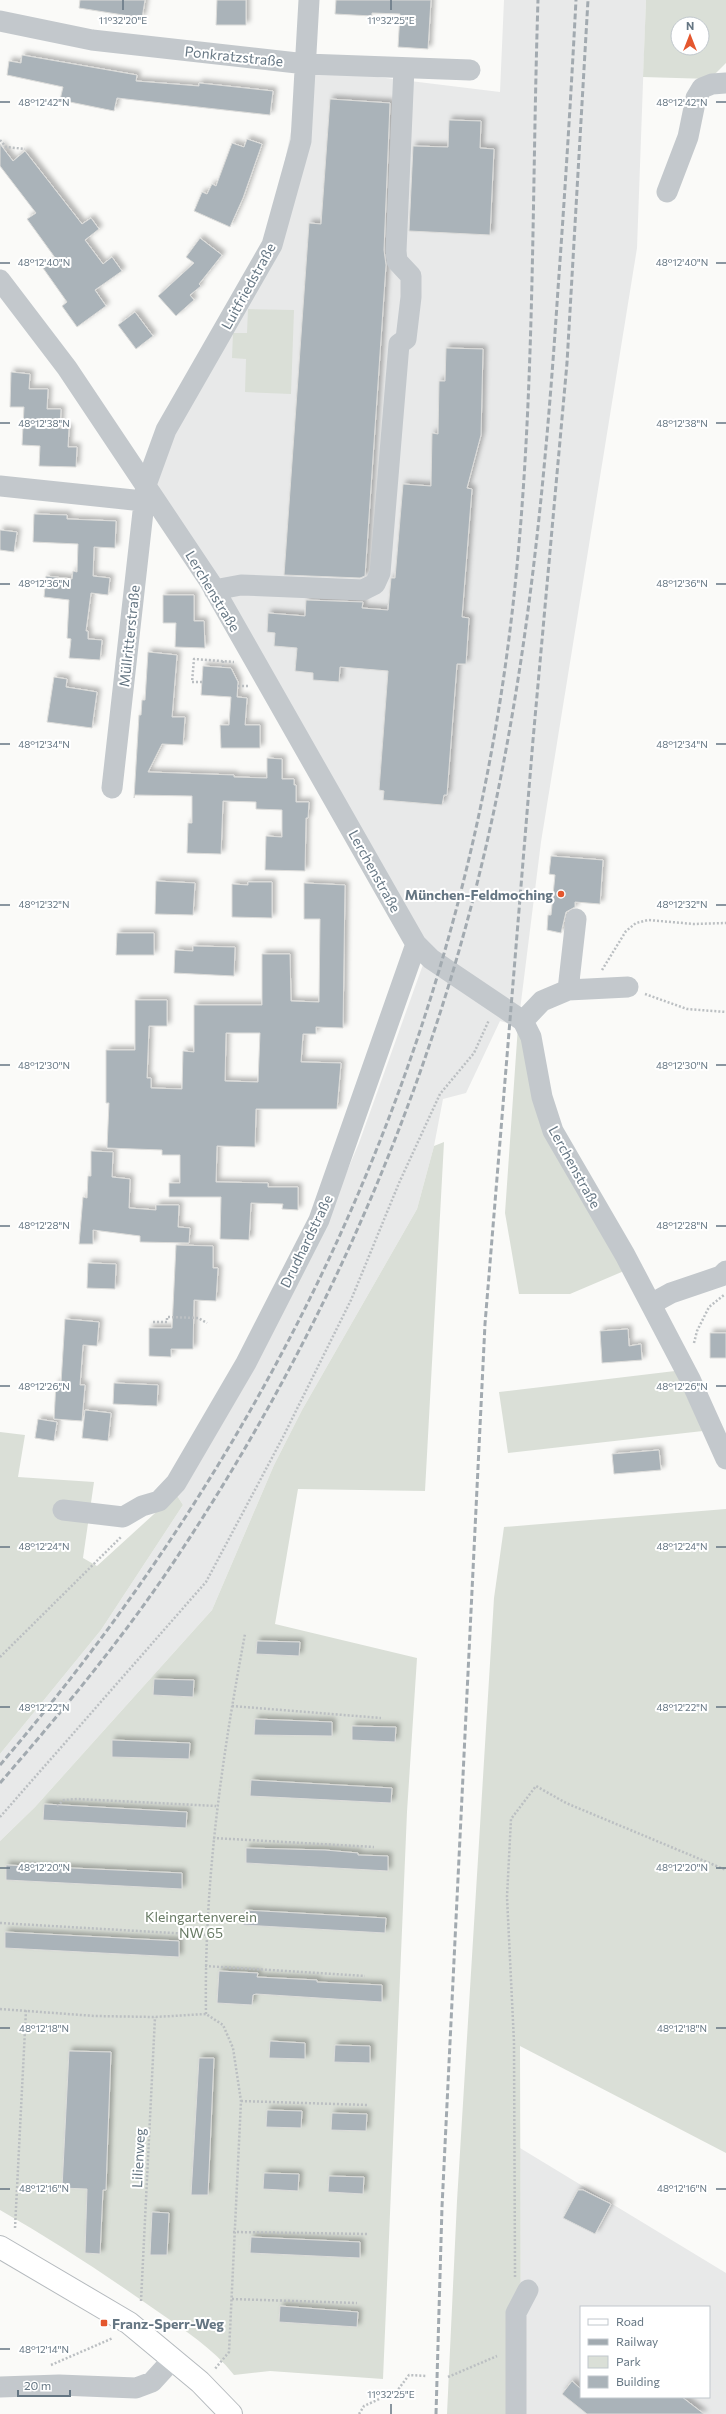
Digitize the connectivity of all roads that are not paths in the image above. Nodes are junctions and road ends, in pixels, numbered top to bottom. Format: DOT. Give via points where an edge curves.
graph roads {
  1 [pos="309,0"];
  2 [pos="0,22"];
  3 [pos="306,64"];
  4 [pos="404,68"];
  5 [pos="470,70"];
  6 [pos="726,83"];
  7 [pos="667,192"];
  8 [pos="0,280"];
  9 [pos="0,486"];
  10 [pos="145,493"];
  11 [pos="214,590"];
  12 [pos="112,788"];
  13 [pos="576,919"];
  14 [pos="416,944"];
  15 [pos="628,987"];
  16 [pos="568,990"];
  17 [pos="522,1021"];
  18 [pos="725,1279"];
  19 [pos="651,1304"];
  20 [pos="726,1459"];
  21 [pos="63,1510"];
  22 [pos="0,2247"];
  23 [pos="521,2285"];
  24 [pos="173,2359"];
  25 [pos="0,2387"];
  26 [pos="230,2414"];
  27 [pos="516,2414"];
  1 -- 3 [label="street, Luitfriedstraße"];
  2 -- 3 [label="street, Ponkratzstraße" via="92,40"];
  3 -- 4 [label="street, Ponkratzstraße"];
  3 -- 10 [label="street, Luitfriedstraße" via="301,141 272,245 166,430"];
  4 -- 5 [label="street, Ponkratzstraße"];
  4 -- 11 [label="street" via="396,251 397,261 411,276 411,297 406,339 399,344 380,573 375,584 363,590 241,584"];
  6 -- 7 [label="street" via="702,88 696,98 688,137"];
  8 -- 10 [label="street, Lerchenstraße" via="67,368"];
  9 -- 10 [label="street"];
  10 -- 11 [label="street, Lerchenstraße"];
  10 -- 12 [label="street, Müllritterstraße"];
  11 -- 14 [label="street, Lerchenstraße"];
  13 -- 16 [label="street"];
  14 -- 17 [label="street, Lerchenstraße" via="431,959"];
  14 -- 21 [label="street, Drudhardstraße" via="319,1220 246,1363 176,1483 159,1501 142,1506 123,1517"];
  15 -- 16 [label="street"];
  16 -- 17 [label="street" via="542,1001"];
  17 -- 19 [label="street, Lerchenstraße" via="531,1037 542,1097 553,1131 625,1254"];
  18 -- 19 [label="street" via="671,1293"];
  19 -- 20 [label="street, Lerchenstraße" via="690,1379"];
  22 -- 24 [label="main road" via="129,2323"];
  23 -- 27 [label="street" via="516,2313"];
  24 -- 25 [label="street" via="152,2382 136,2388 37,2385"];
  24 -- 26 [label="main road" via="200,2382"];
}
